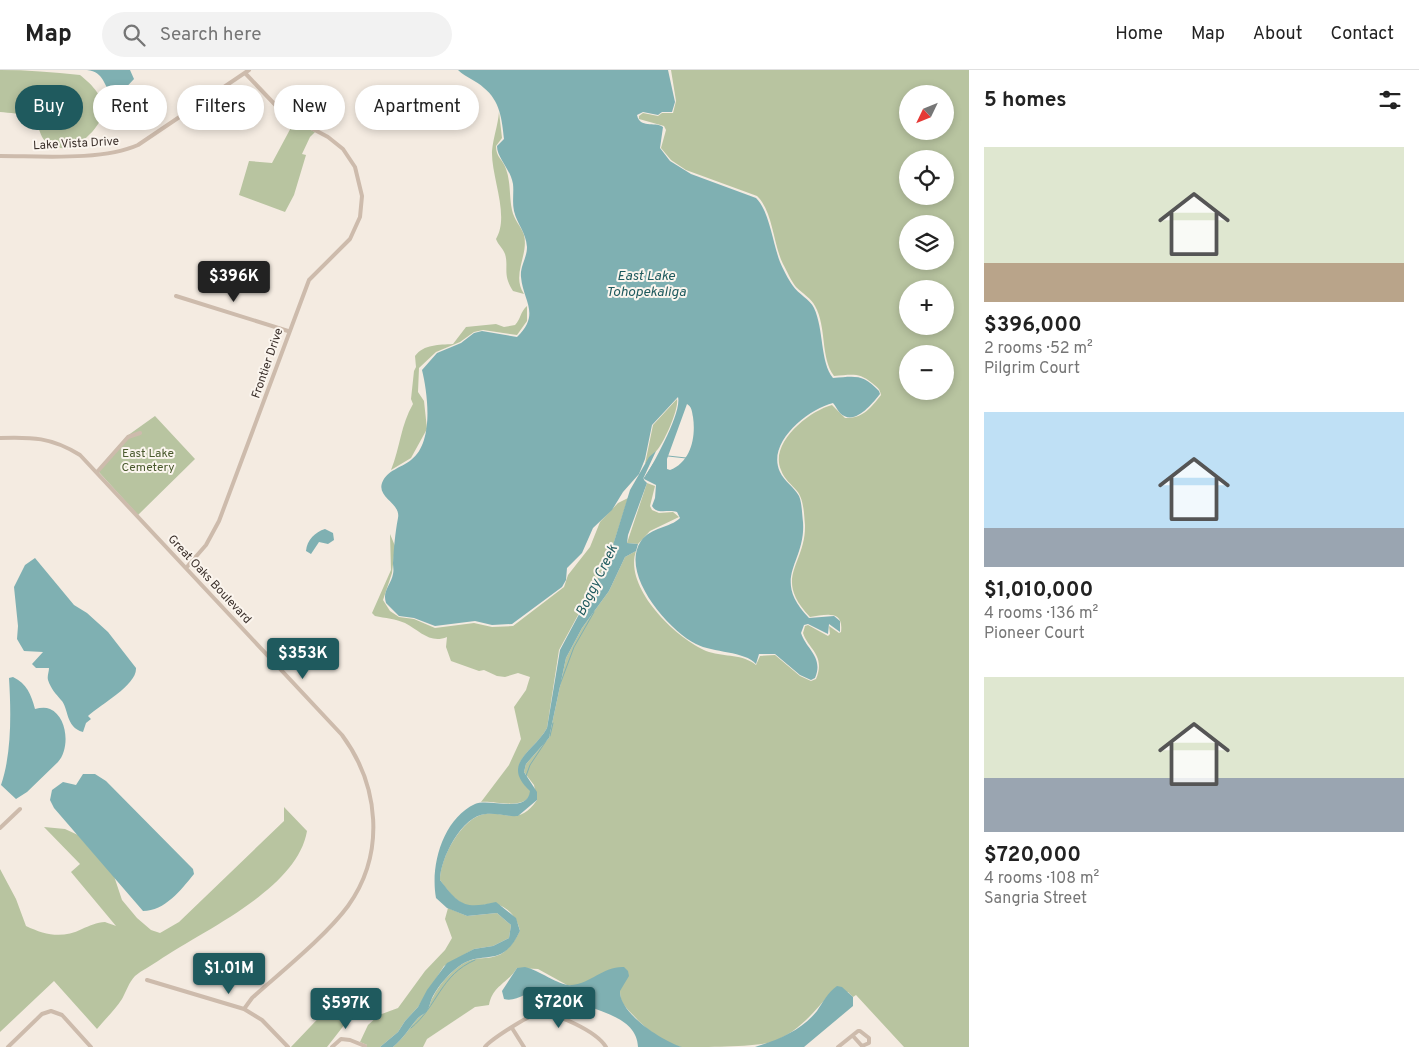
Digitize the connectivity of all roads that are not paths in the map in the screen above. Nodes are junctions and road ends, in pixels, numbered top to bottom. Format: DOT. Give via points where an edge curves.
graph roads {
  1 [pos="247,72"];
  2 [pos="0,156"];
  3 [pos="176,296"];
  4 [pos="288,331"];
  5 [pos="140,433"];
  6 [pos="0,438"];
  7 [pos="97,472"];
  8 [pos="186,568"];
  9 [pos="20,809"];
  10 [pos="0,828"];
  11 [pos="147,980"];
  12 [pos="244,1009"];
  13 [pos="512,1028"];
  14 [pos="853,1036"];
  15 [pos="365,1046"];
  16 [pos="486,1046"];
  17 [pos="8,1047"];
  18 [pos="91,1047"];
  19 [pos="288,1047"];
  20 [pos="332,1047"];
  21 [pos="524,1047"];
  22 [pos="606,1047"];
  23 [pos="838,1047"];
  1 -- 2 [label="street, Lake Vista Drive" via="126,150"];
  1 -- 4 [label="street, Frontier Drive" via="278,110 328,137 343,149 360,179 360,217 351,238 309,280"];
  3 -- 4 [label="street"];
  4 -- 8 [label="street, Frontier Drive" via="220,521 206,545"];
  5 -- 7 [label="street" via="128,437"];
  6 -- 7 [label="street, Great Oaks Boulevard" via="44,439 64,445 80,454"];
  7 -- 8 [label="street, Great Oaks Boulevard"];
  8 -- 12 [label="street, Great Oaks Boulevard" via="342,735 358,761 372,803 373,832 369,860 349,905"];
  9 -- 10 [label="street"];
  11 -- 12 [label="street"];
  12 -- 19 [label="street" via="262,1020"];
  13 -- 16 [label="street" via="493,1038"];
  13 -- 21 [label="street"];
  13 -- 22 [label="street" via="533,1015 547,1014 591,1032"];
  14 -- 23 [label="street"];
  15 -- 20 [label="street" via="341,1039"];
  17 -- 18 [label="street" via="42,1014 53,1011 62,1016"];
}
